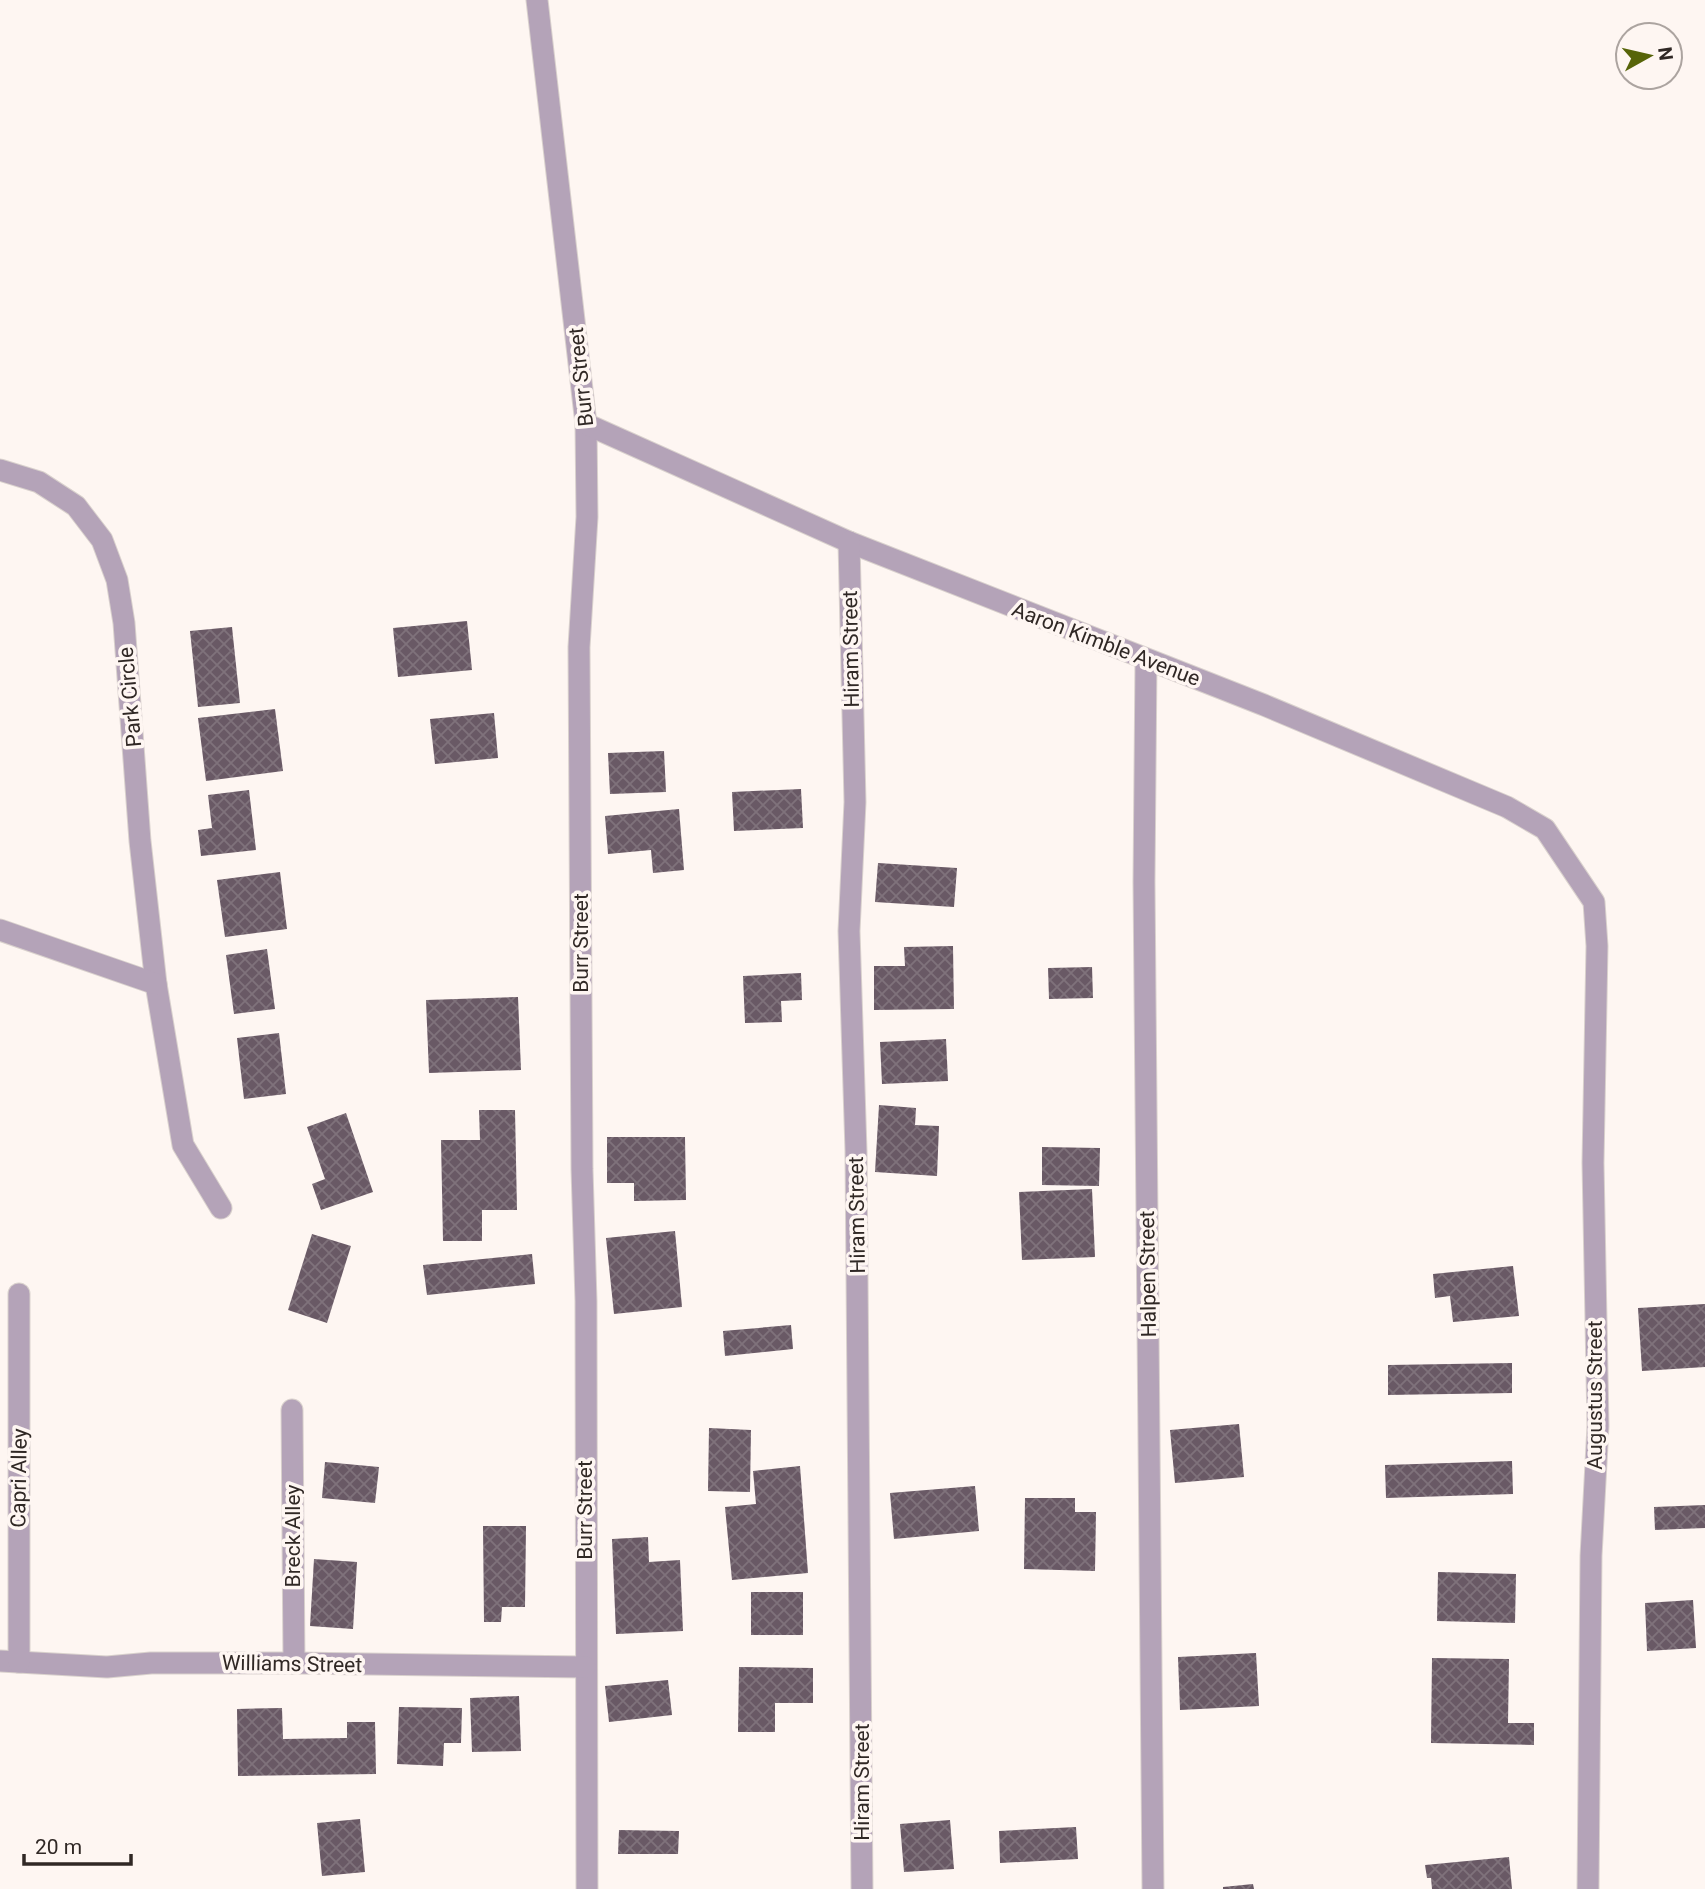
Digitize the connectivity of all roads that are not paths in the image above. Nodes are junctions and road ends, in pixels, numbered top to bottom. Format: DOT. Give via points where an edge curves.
graph roads {
  1 [pos="537,0"];
  2 [pos="586,424"];
  3 [pos="0,470"];
  4 [pos="849,542"];
  5 [pos="1146,660"];
  6 [pos="1594,902"];
  7 [pos="0,930"];
  8 [pos="156,984"];
  9 [pos="221,1208"];
  10 [pos="19,1294"];
  11 [pos="292,1410"];
  12 [pos="9,1661"];
  13 [pos="294,1662"];
  14 [pos="585,1667"];
  15 [pos="587,1889"];
  16 [pos="863,1889"];
  17 [pos="1153,1889"];
  18 [pos="1588,1889"];
  1 -- 2 [label="street, Burr Street"];
  2 -- 4 [label="street, Aaron Kimble Avenue"];
  2 -- 14 [label="street, Burr Street" via="587,517 579,647"];
  3 -- 8 [label="street, Park Circle" via="39,482 76,506 102,540 117,580"];
  4 -- 5 [label="street, Aaron Kimble Avenue"];
  4 -- 16 [label="street, Hiram Street" via="855,802 849,944 856,1151"];
  5 -- 6 [label="street, Aaron Kimble Avenue" via="1507,807 1545,829"];
  5 -- 17 [label="street, Halpen Street" via="1143,882"];
  6 -- 18 [label="street, Augustus Street" via="1598,1426 1591,1556"];
  7 -- 8 [label="street"];
  8 -- 9 [label="street, Park Circle" via="183,1146"];
  10 -- 12 [label="street, Capri Alley"];
  11 -- 13 [label="street, Breck Alley"];
  12 -- 13 [label="street, Williams Street" via="107,1667"];
  13 -- 14 [label="street, Williams Street"];
  14 -- 15 [label="street, Burr Street"];
}
